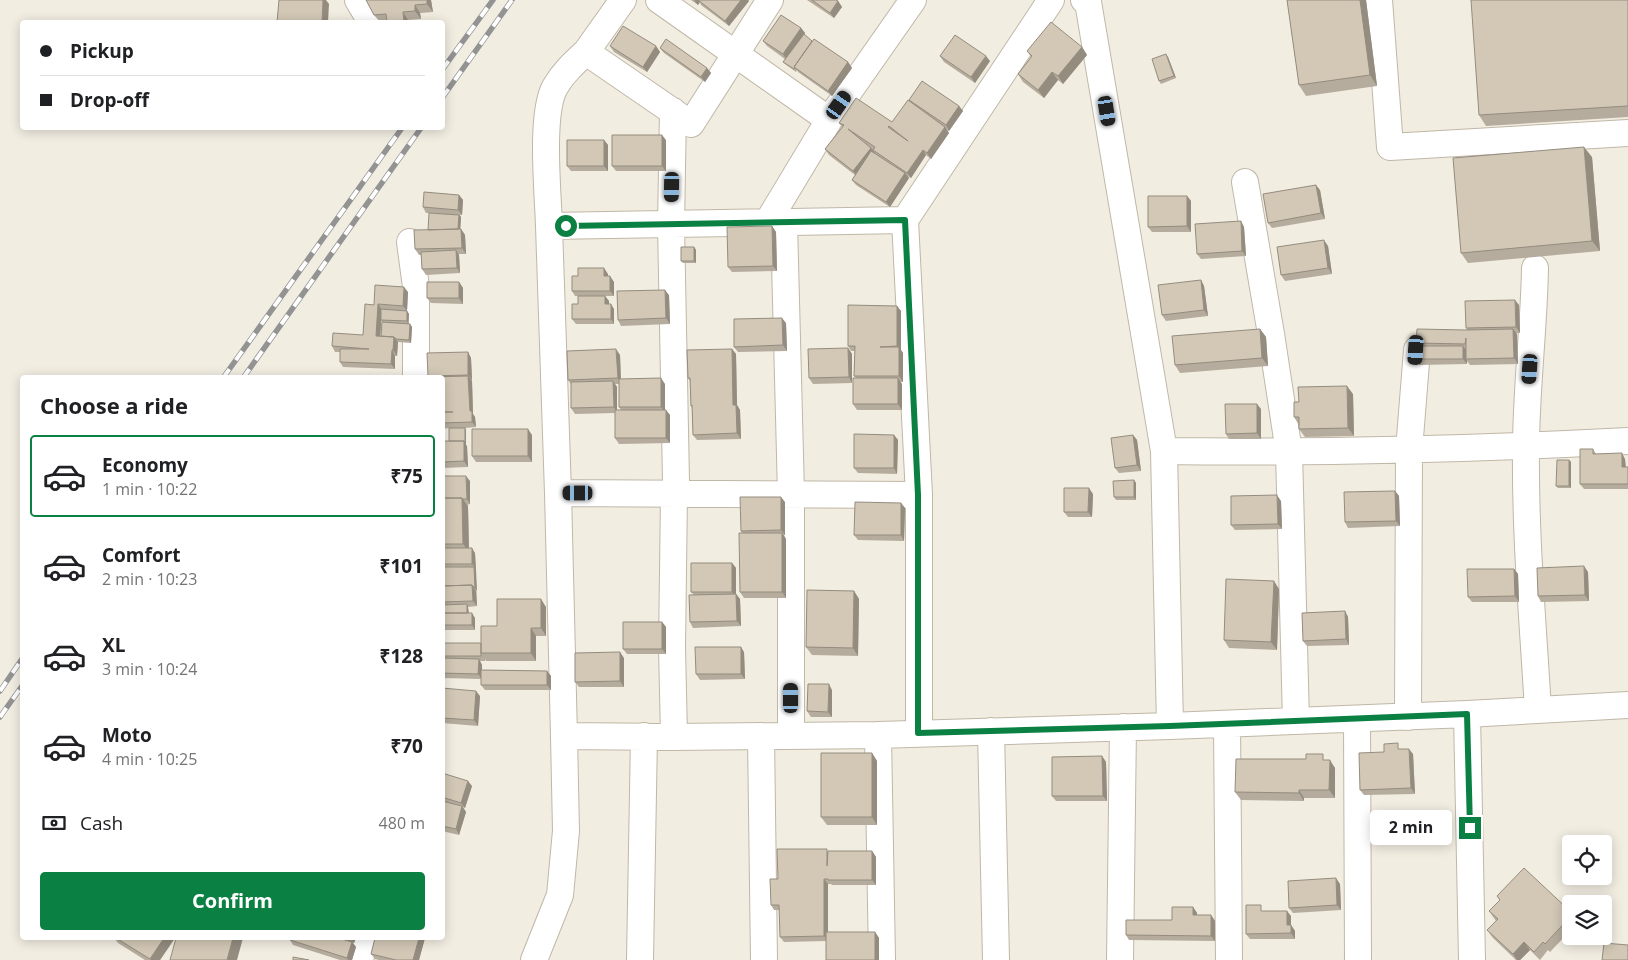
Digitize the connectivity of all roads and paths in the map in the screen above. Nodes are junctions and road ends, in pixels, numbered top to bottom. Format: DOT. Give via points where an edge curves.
graph roads {
  1 [pos="358,0"];
  2 [pos="623,0"];
  3 [pos="659,0"];
  4 [pos="770,0"];
  5 [pos="913,0"];
  6 [pos="1051,0"];
  7 [pos="1379,0"];
  8 [pos="1088,1"];
  9 [pos="370,20"];
  10 [pos="586,52"];
  11 [pos="736,54"];
  12 [pos="673,112"];
  13 [pos="829,120"];
  14 [pos="1628,133"];
  15 [pos="1245,182"];
  16 [pos="905,220"];
  17 [pos="775,223"];
  18 [pos="671,225"];
  19 [pos="549,226"];
  20 [pos="410,242"];
  21 [pos="1535,268"];
  22 [pos="1416,350"];
  23 [pos="416,375"];
  24 [pos="1628,442"];
  25 [pos="1526,446"];
  26 [pos="1409,450"];
  27 [pos="1164,451"];
  28 [pos="1289,452"];
  29 [pos="558,493"];
  30 [pos="674,494"];
  31 [pos="791,494"];
  32 [pos="918,495"];
  33 [pos="1628,705"];
  34 [pos="1538,710"];
  35 [pos="1467,714"];
  36 [pos="1408,717"];
  37 [pos="1356,719"];
  38 [pos="1296,721"];
  39 [pos="1228,724"];
  40 [pos="1170,726"];
  41 [pos="1123,727"];
  42 [pos="991,731"];
  43 [pos="918,733"];
  44 [pos="791,735"];
  45 [pos="878,735"];
  46 [pos="564,736"];
  47 [pos="644,736"];
  48 [pos="761,736"];
  49 [pos="674,737"];
  50 [pos="365,940"];
  51 [pos="360,960"];
  52 [pos="534,960"];
  53 [pos="640,960"];
  54 [pos="764,960"];
  55 [pos="882,960"];
  56 [pos="996,960"];
  57 [pos="1120,960"];
  58 [pos="1229,960"];
  59 [pos="1358,960"];
  60 [pos="1472,960"];
  1 -- 9 [label="street"];
  2 -- 10 [label="street"];
  3 -- 11 [label="street"];
  4 -- 11 [label="street"];
  5 -- 13 [label="street"];
  6 -- 16 [label="street"];
  7 -- 14 [label="street" via="1390,147"];
  8 -- 27 [label="street"];
  10 -- 12 [label="street"];
  10 -- 19 [label="street" via="568,68 554,89 548,112"];
  11 -- 12 [label="street" via="691,124"];
  11 -- 13 [label="street"];
  12 -- 18 [label="street"];
  13 -- 17 [label="street"];
  15 -- 28 [label="street"];
  16 -- 17 [label="street"];
  16 -- 32 [label="street"];
  17 -- 18 [label="street"];
  17 -- 31 [label="street"];
  18 -- 19 [label="street"];
  18 -- 30 [label="street"];
  19 -- 29 [label="street"];
  20 -- 23 [label="street" via="416,287"];
  21 -- 25 [label="street"];
  22 -- 26 [label="street"];
  24 -- 25 [label="street"];
  25 -- 26 [label="street"];
  25 -- 34 [label="street"];
  26 -- 28 [label="street"];
  26 -- 36 [label="street"];
  27 -- 28 [label="street"];
  27 -- 40 [label="street"];
  28 -- 38 [label="street"];
  29 -- 30 [label="street"];
  29 -- 46 [label="street"];
  30 -- 31 [label="street"];
  30 -- 49 [label="street"];
  31 -- 32 [label="street"];
  31 -- 44 [label="street"];
  32 -- 43 [label="street"];
  33 -- 34 [label="street"];
  34 -- 35 [label="street"];
  35 -- 36 [label="street"];
  35 -- 60 [label="street"];
  36 -- 37 [label="street"];
  37 -- 38 [label="street"];
  37 -- 59 [label="street"];
  38 -- 39 [label="street"];
  39 -- 40 [label="street"];
  39 -- 58 [label="street"];
  40 -- 41 [label="street"];
  41 -- 42 [label="street"];
  41 -- 57 [label="street"];
  42 -- 43 [label="street"];
  42 -- 56 [label="street"];
  43 -- 45 [label="street"];
  44 -- 45 [label="street"];
  44 -- 48 [label="street"];
  45 -- 55 [label="street"];
  46 -- 47 [label="street"];
  46 -- 52 [label="street" via="566,831 560,895"];
  47 -- 49 [label="street"];
  47 -- 53 [label="street"];
  48 -- 49 [label="street"];
  48 -- 54 [label="street"];
  50 -- 51 [label="street"];
}
